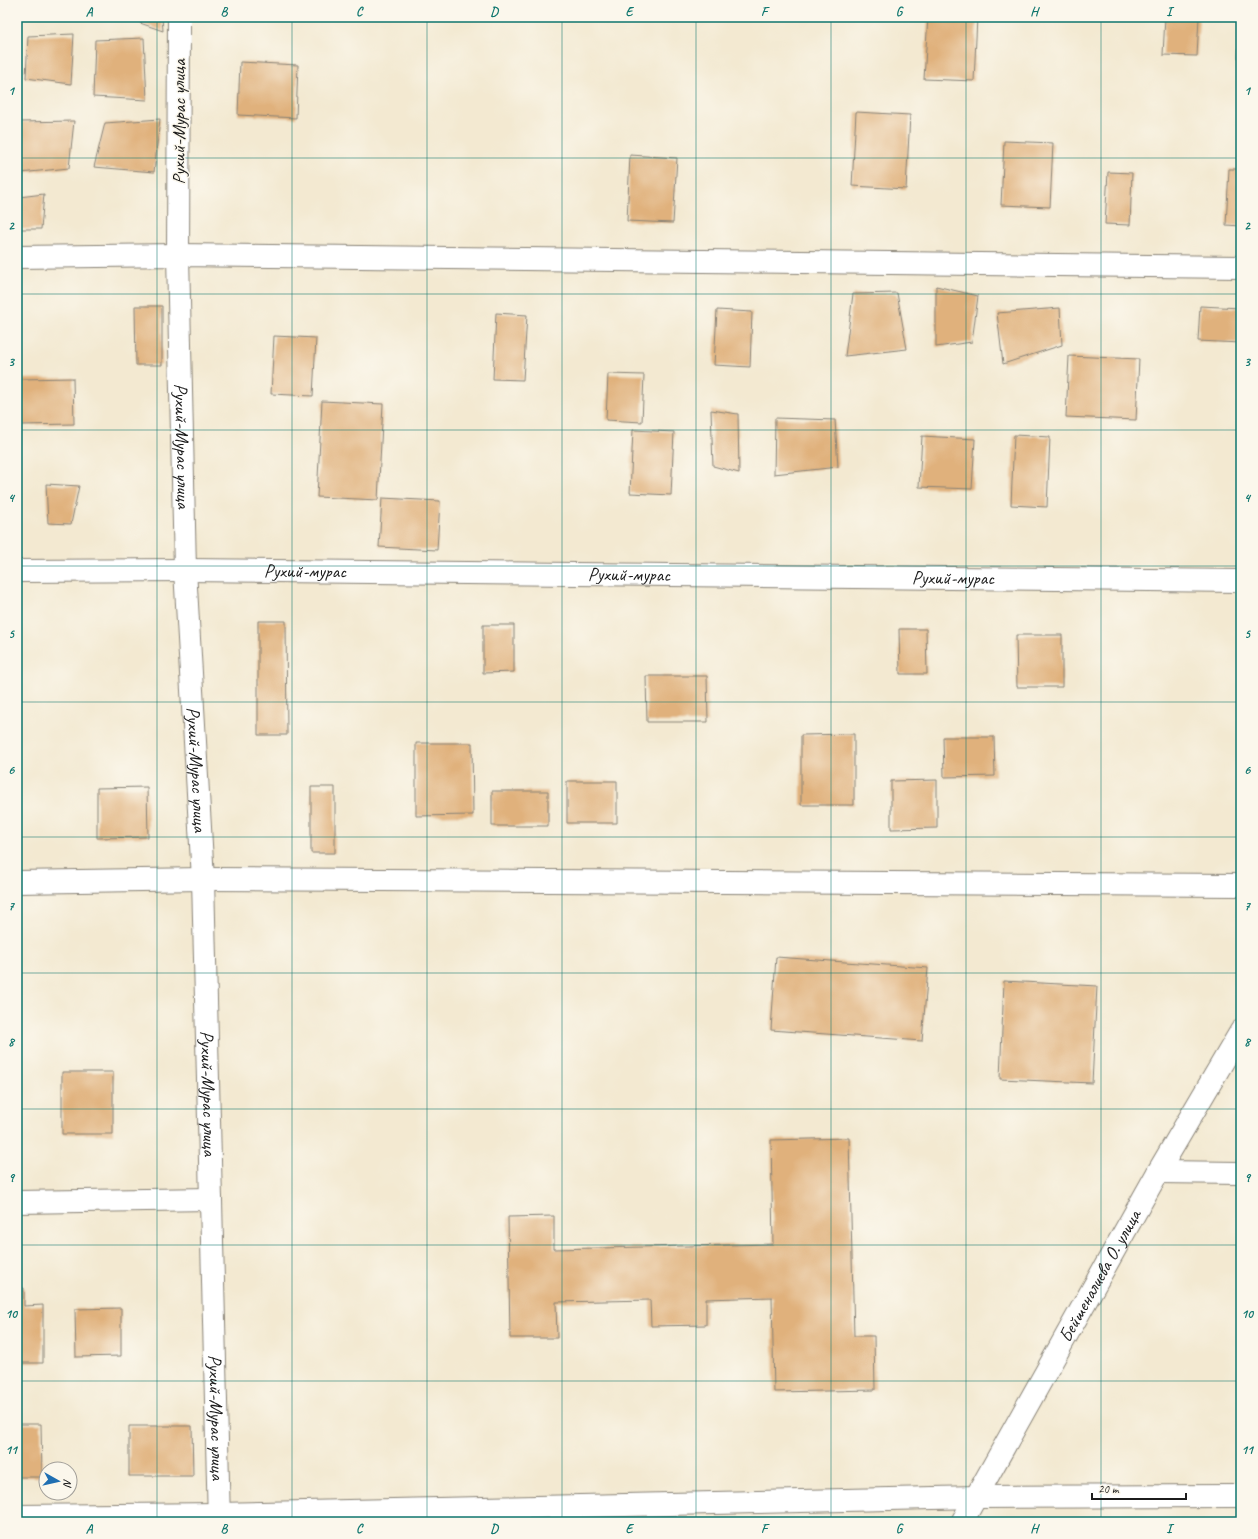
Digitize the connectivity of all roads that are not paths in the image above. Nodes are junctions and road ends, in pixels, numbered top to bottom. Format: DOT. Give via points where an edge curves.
graph roads {
  1 [pos="179,17"];
  2 [pos="178,255"];
  3 [pos="17,257"];
  4 [pos="1241,267"];
  5 [pos="185,570"];
  6 [pos="17,571"];
  7 [pos="1241,581"];
  8 [pos="203,879"];
  9 [pos="17,882"];
  10 [pos="1241,885"];
  11 [pos="1241,1031"];
  12 [pos="1158,1172"];
  13 [pos="1241,1174"];
  14 [pos="210,1199"];
  15 [pos="17,1202"];
  16 [pos="1241,1496"];
  17 [pos="977,1497"];
  18 [pos="17,1516"];
  19 [pos="219,1518"];
  20 [pos="962,1522"];
  1 -- 2 [label="street, Рухий-Мурас улица"];
  2 -- 3 [label="street"];
  2 -- 4 [label="street"];
  2 -- 5 [label="street, Рухий-Мурас улица"];
  5 -- 6 [label="street, Рухий-мурас"];
  5 -- 7 [label="street, Рухий-мурас"];
  5 -- 8 [label="street, Рухий-Мурас улица"];
  8 -- 9 [label="street"];
  8 -- 10 [label="street"];
  8 -- 14 [label="street, Рухий-Мурас улица"];
  11 -- 12 [label="street, Бейшеналиева О. улица"];
  12 -- 13 [label="street"];
  12 -- 17 [label="street, Бейшеналиева О. улица"];
  14 -- 15 [label="street"];
  14 -- 19 [label="street, Рухий-Мурас улица"];
  16 -- 17 [label="street"];
  17 -- 19 [label="street"];
  17 -- 20 [label="street, Бейшеналиева О. улица"];
  18 -- 19 [label="street"];
}
